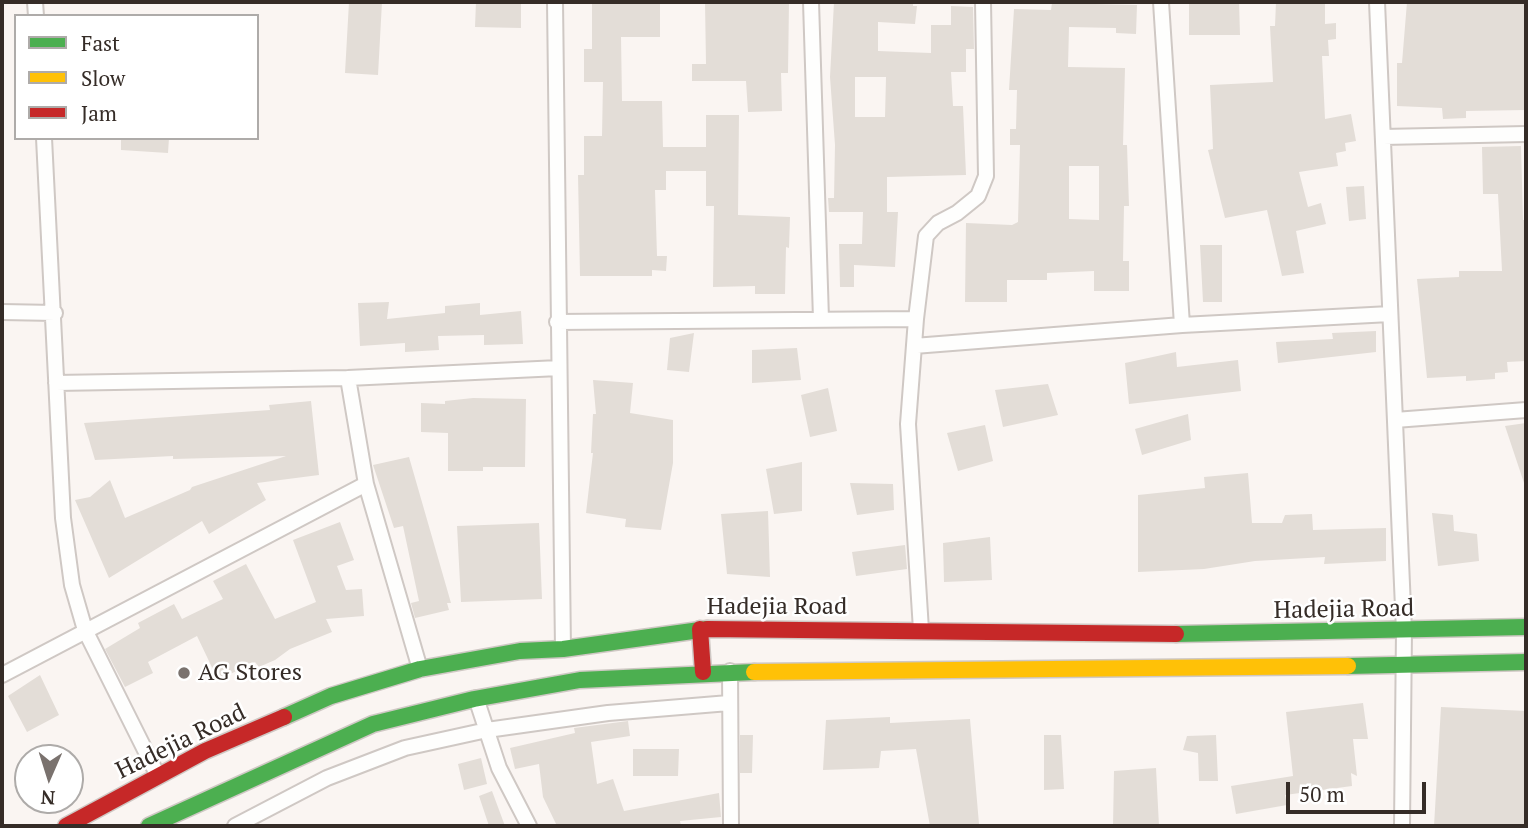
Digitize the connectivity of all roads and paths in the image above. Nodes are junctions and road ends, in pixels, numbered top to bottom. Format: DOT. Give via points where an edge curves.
graph roads {
  1 [pos="555,2"];
  2 [pos="811,2"];
  3 [pos="983,2"];
  4 [pos="1161,2"];
  5 [pos="1377,2"];
  6 [pos="1526,134"];
  7 [pos="1383,137"];
  8 [pos="44,140"];
  9 [pos="2,312"];
  10 [pos="55,313"];
  11 [pos="1390,314"];
  12 [pos="821,318"];
  13 [pos="916,319"];
  14 [pos="557,322"];
  15 [pos="1182,325"];
  16 [pos="914,346"];
  17 [pos="559,368"];
  18 [pos="348,378"];
  19 [pos="56,383"];
  20 [pos="1526,410"];
  21 [pos="1395,420"];
  22 [pos="366,484"];
  23 [pos="1526,627"];
  24 [pos="700,629"];
  25 [pos="921,630"];
  26 [pos="85,631"];
  27 [pos="1404,631"];
  28 [pos="563,649"];
  29 [pos="1526,662"];
  30 [pos="1404,666"];
  31 [pos="420,669"];
  32 [pos="730,671"];
  33 [pos="703,672"];
  34 [pos="2,675"];
  35 [pos="476,698"];
  36 [pos="729,703"];
  37 [pos="487,730"];
  38 [pos="158,776"];
  39 [pos="66,826"];
  40 [pos="149,826"];
  41 [pos="235,826"];
  42 [pos="529,826"];
  43 [pos="731,826"];
  44 [pos="1402,826"];
  1 -- 14 [label="street"];
  2 -- 12 [label="street"];
  3 -- 13 [label="street" via="986,176 978,196 926,236"];
  4 -- 15 [label="street"];
  5 -- 7 [label="street"];
  6 -- 7 [label="street"];
  7 -- 11 [label="street"];
  8 -- 10 [label="street"];
  9 -- 10 [label="street"];
  10 -- 19 [label="street"];
  11 -- 15 [label="street"];
  11 -- 21 [label="street"];
  12 -- 13 [label="street"];
  12 -- 14 [label="street"];
  13 -- 16 [label="street"];
  14 -- 17 [label="street"];
  15 -- 16 [label="street"];
  16 -- 25 [label="street" via="908,424"];
  17 -- 18 [label="street"];
  17 -- 28 [label="street"];
  18 -- 19 [label="street"];
  18 -- 22 [label="street"];
  19 -- 26 [label="street" via="63,518 72,585"];
  20 -- 21 [label="street"];
  21 -- 27 [label="street"];
  22 -- 26 [label="street"];
  22 -- 31 [label="street"];
  23 -- 27 [label="main road, Hadejia Road"];
  24 -- 25 [label="main road, Hadejia Road"];
  24 -- 28 [label="main road, Hadejia Road"];
  24 -- 33 [label="main road"];
  25 -- 27 [label="main road, Hadejia Road"];
  26 -- 34 [label="street"];
  26 -- 38 [label="street"];
  27 -- 30 [label="street"];
  28 -- 31 [label="main road, Hadejia Road" via="520,651"];
  29 -- 30 [label="main road"];
  30 -- 32 [label="main road"];
  30 -- 44 [label="street"];
  31 -- 38 [label="main road, Hadejia Road" via="331,696"];
  32 -- 33 [label="main road"];
  32 -- 36 [label="street"];
  33 -- 35 [label="main road" via="580,680"];
  35 -- 37 [label="street"];
  35 -- 40 [label="main road" via="373,724"];
  36 -- 37 [label="street"];
  36 -- 43 [label="street"];
  37 -- 41 [label="street" via="405,748 327,778"];
  37 -- 42 [label="street" via="499,768"];
  38 -- 39 [label="main road, Hadejia Road"];
}
